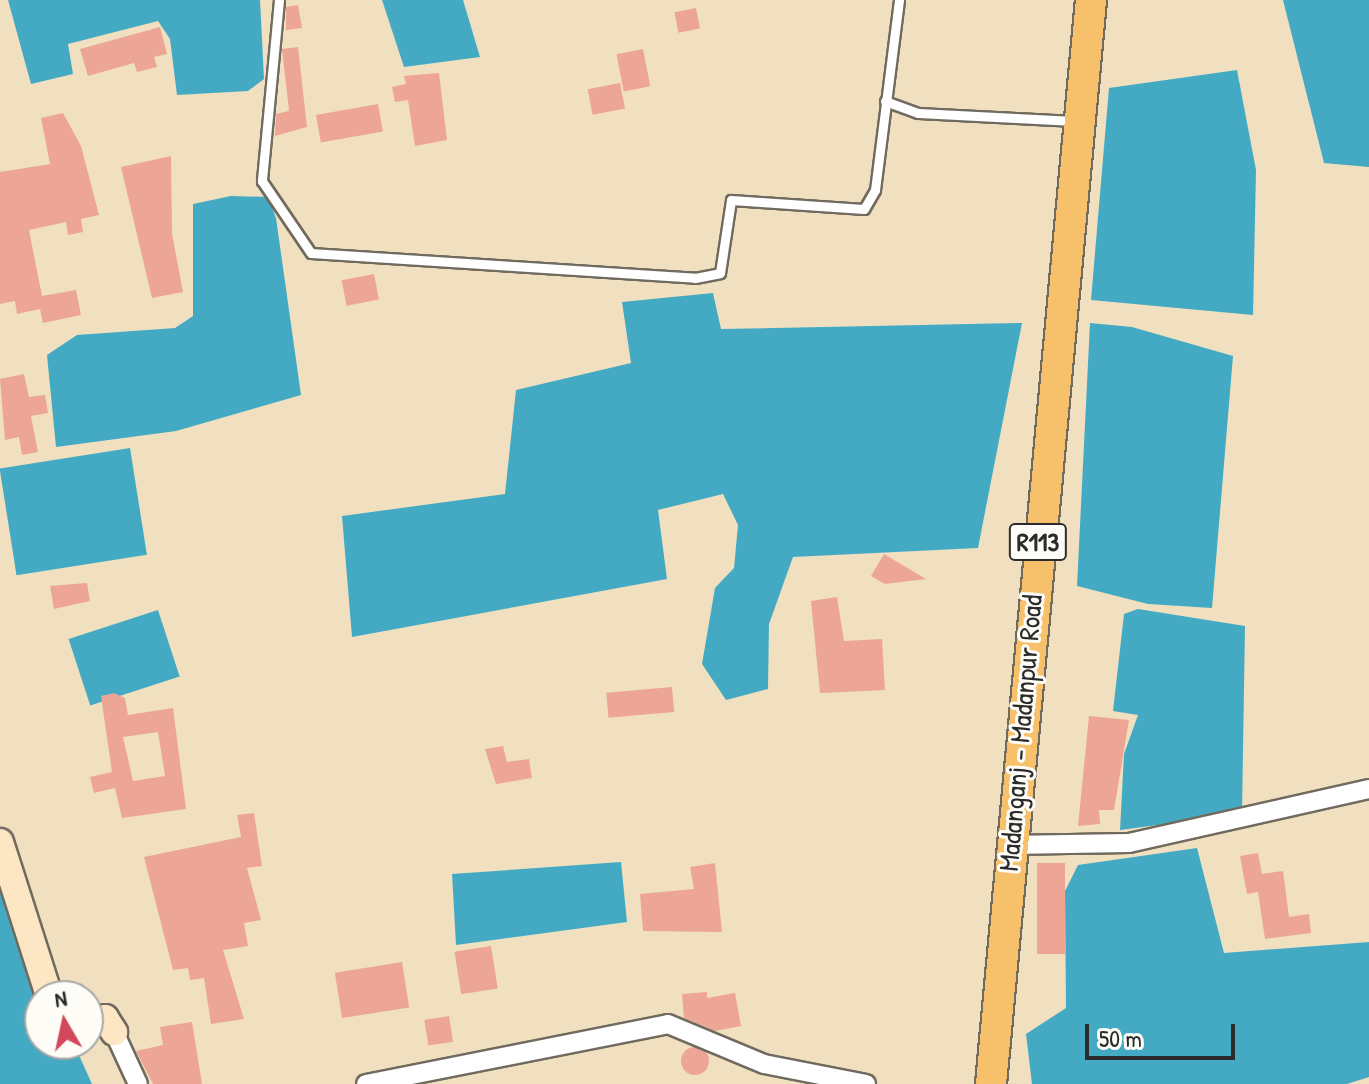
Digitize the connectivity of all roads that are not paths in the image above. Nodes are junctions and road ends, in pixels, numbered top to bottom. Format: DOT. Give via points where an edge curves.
graph roads {
  1 [pos="279,0"];
  2 [pos="899,0"];
  3 [pos="1091,0"];
  4 [pos="885,101"];
  5 [pos="1079,121"];
  6 [pos="1369,789"];
  7 [pos="0,842"];
  8 [pos="1008,845"];
  9 [pos="44,980"];
  10 [pos="104,1018"];
  11 [pos="114,1032"];
  12 [pos="138,1084"];
  13 [pos="366,1084"];
  14 [pos="866,1084"];
  15 [pos="991,1084"];
  1 -- 4 [label="lane" via="262,181 311,253 695,278 720,273 731,200 864,209 875,190"];
  2 -- 4 [label="lane"];
  3 -- 5 [label="main road, Madanganj - Madanpur Road / R113"];
  4 -- 5 [label="lane" via="918,113"];
  5 -- 8 [label="main road, Madanganj - Madanpur Road / R113"];
  6 -- 8 [label="street" via="1129,843"];
  7 -- 9 [label="street"];
  8 -- 15 [label="main road, Madanganj - Madanpur Road / R113"];
  10 -- 11 [label="street"];
  11 -- 12 [label="street"];
  13 -- 14 [label="street" via="668,1024 764,1064"];
}
